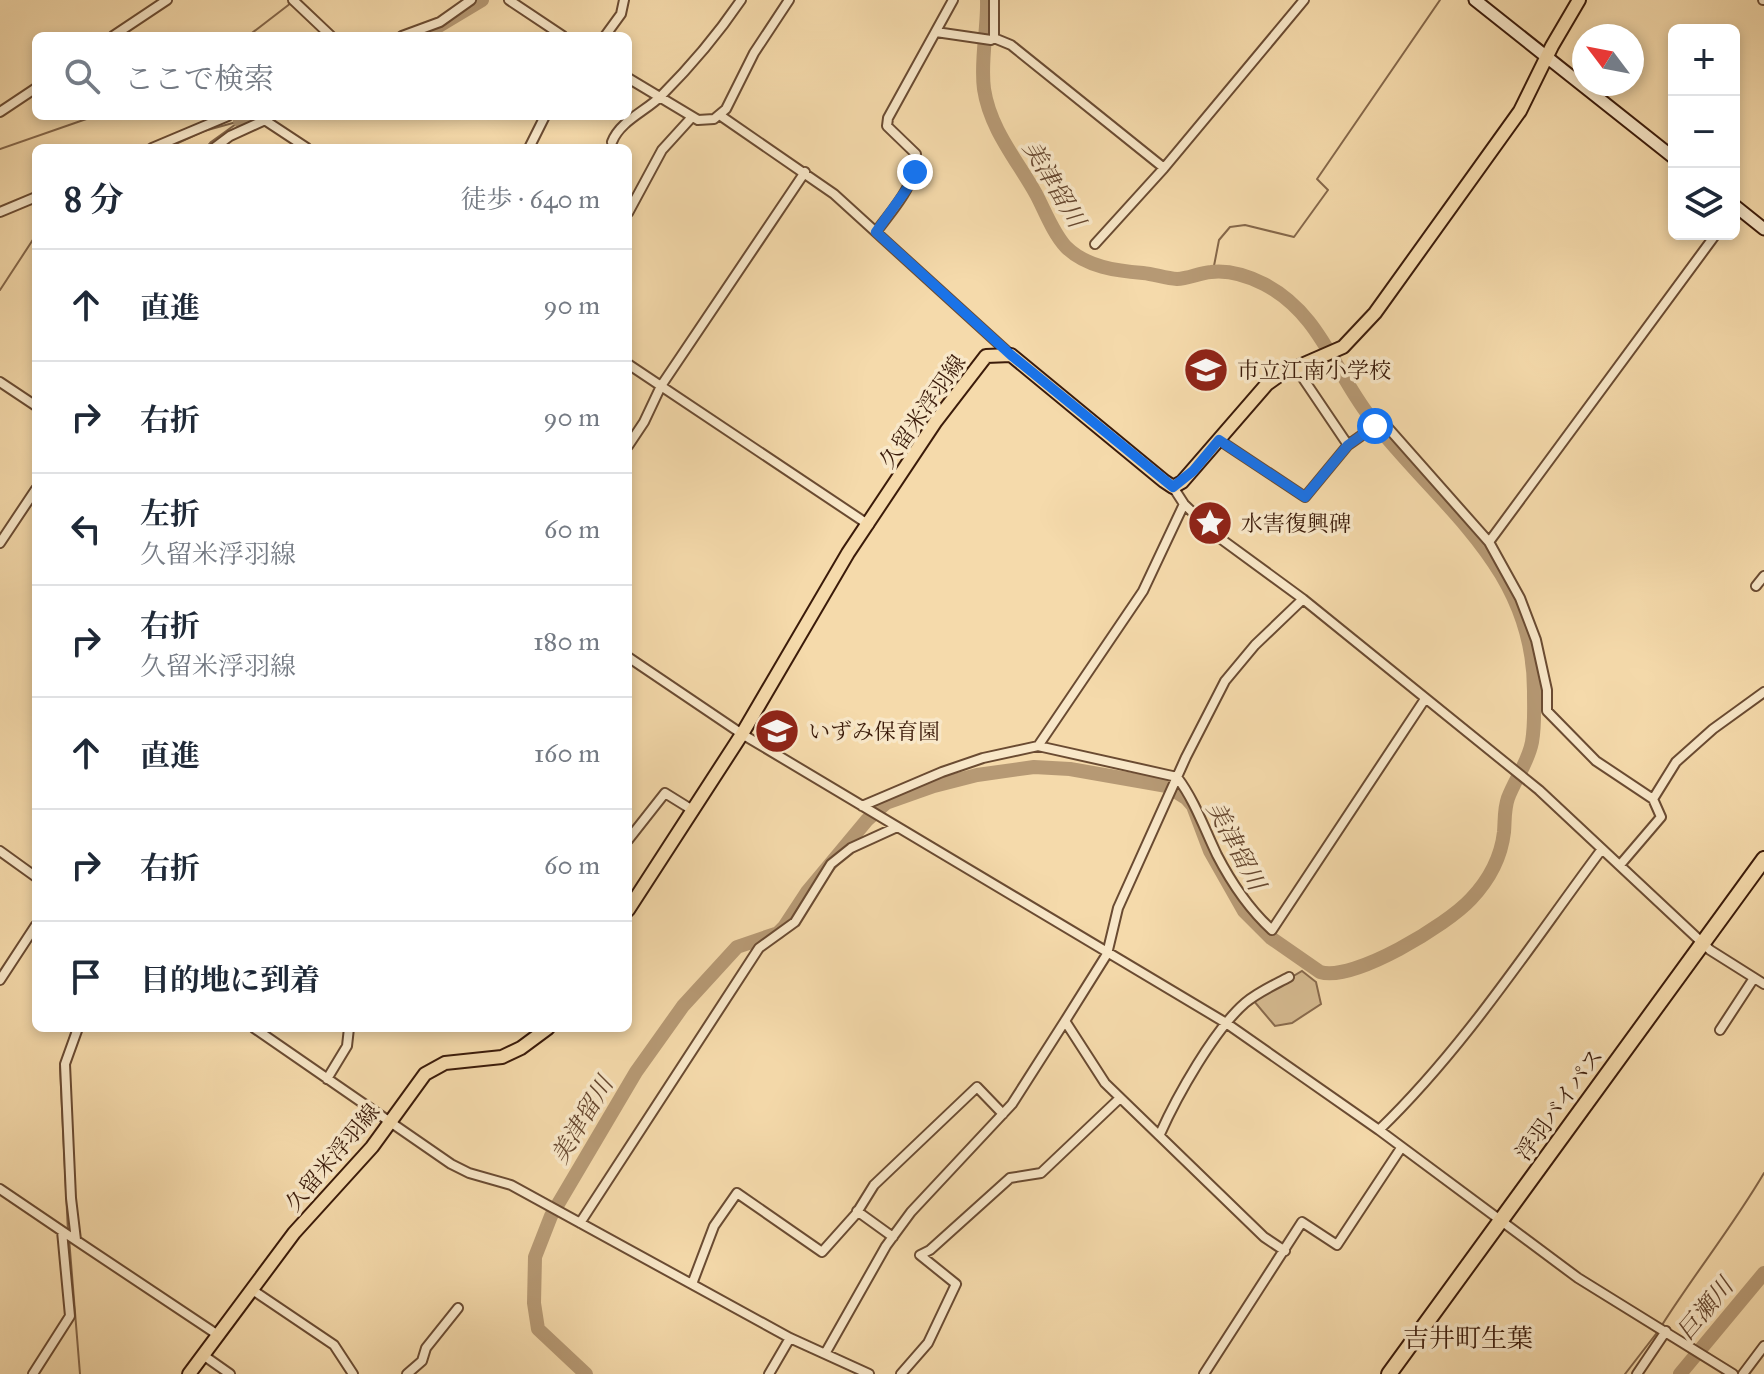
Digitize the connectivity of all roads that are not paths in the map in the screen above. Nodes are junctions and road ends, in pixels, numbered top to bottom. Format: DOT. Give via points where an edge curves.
graph roads {
  1 [pos="167,0"];
  2 [pos="471,0"];
  3 [pos="509,0"];
  4 [pos="624,0"];
  5 [pos="741,0"];
  6 [pos="789,0"];
  7 [pos="953,0"];
  8 [pos="994,0"];
  9 [pos="1304,0"];
  10 [pos="1475,0"];
  11 [pos="1579,0"];
  12 [pos="295,2"];
  13 [pos="119,32"];
  14 [pos="327,32"];
  15 [pos="413,32"];
  16 [pos="557,32"];
  17 [pos="608,32"];
  18 [pos="936,32"];
  19 [pos="992,39"];
  20 [pos="1547,58"];
  21 [pos="632,80"];
  22 [pos="32,91"];
  23 [pos="660,97"];
  24 [pos="0,112"];
  25 [pos="721,116"];
  26 [pos="692,117"];
  27 [pos="632,119"];
  28 [pos="218,120"];
  29 [pos="257,120"];
  30 [pos="266,120"];
  31 [pos="543,120"];
  32 [pos="631,120"];
  33 [pos="612,142"];
  34 [pos="162,144"];
  35 [pos="219,144"];
  36 [pos="301,144"];
  37 [pos="531,144"];
  38 [pos="1668,153"];
  39 [pos="1164,168"];
  40 [pos="805,172"];
  41 [pos="32,199"];
  42 [pos="632,206"];
  43 [pos="1740,211"];
  44 [pos="0,212"];
  45 [pos="1764,229"];
  46 [pos="876,232"];
  47 [pos="1712,240"];
  48 [pos="1095,244"];
  49 [pos="1011,355"];
  50 [pos="632,367"];
  51 [pos="1296,368"];
  52 [pos="0,382"];
  53 [pos="661,386"];
  54 [pos="32,403"];
  55 [pos="632,440"];
  56 [pos="1219,440"];
  57 [pos="1348,445"];
  58 [pos="1173,487"];
  59 [pos="32,495"];
  60 [pos="1184,504"];
  61 [pos="869,525"];
  62 [pos="1489,542"];
  63 [pos="0,543"];
  64 [pos="1764,576"];
  65 [pos="1756,586"];
  66 [pos="1303,599"];
  67 [pos="632,660"];
  68 [pos="1764,692"];
  69 [pos="1425,699"];
  70 [pos="742,734"];
  71 [pos="1038,746"];
  72 [pos="1176,779"];
  73 [pos="1653,799"];
  74 [pos="862,806"];
  75 [pos="694,811"];
  76 [pos="897,827"];
  77 [pos="632,835"];
  78 [pos="1602,849"];
  79 [pos="0,851"];
  80 [pos="1764,859"];
  81 [pos="1620,865"];
  82 [pos="32,874"];
  83 [pos="632,904"];
  84 [pos="32,931"];
  85 [pos="1702,943"];
  86 [pos="1107,954"];
  87 [pos="1289,977"];
  88 [pos="1754,978"];
  89 [pos="0,980"];
  90 [pos="1764,984"];
  91 [pos="1065,1021"];
  92 [pos="1226,1023"];
  93 [pos="1720,1030"];
  94 [pos="77,1032"];
  95 [pos="260,1032"];
  96 [pos="349,1032"];
  97 [pos="543,1032"];
  98 [pos="327,1079"];
  99 [pos="1120,1098"];
  100 [pos="1003,1114"];
  101 [pos="389,1123"];
  102 [pos="1379,1130"];
  103 [pos="1160,1134"];
  104 [pos="1401,1148"];
  105 [pos="0,1189"];
  106 [pos="857,1211"];
  107 [pos="1500,1221"];
  108 [pos="580,1223"];
  109 [pos="68,1235"];
  110 [pos="893,1237"];
  111 [pos="1285,1251"];
  112 [pos="692,1284"];
  113 [pos="251,1289"];
  114 [pos="458,1308"];
  115 [pos="1666,1331"];
  116 [pos="218,1335"];
  117 [pos="790,1338"];
  118 [pos="1764,1346"];
  119 [pos="826,1352"];
  120 [pos="203,1355"];
  121 [pos="33,1374"];
  122 [pos="189,1374"];
  123 [pos="230,1374"];
  124 [pos="353,1374"];
  125 [pos="407,1374"];
  126 [pos="769,1374"];
  127 [pos="869,1374"];
  128 [pos="901,1374"];
  129 [pos="1204,1374"];
  130 [pos="1389,1374"];
  131 [pos="1637,1374"];
  132 [pos="1733,1374"];
  133 [pos="1743,1374"];
  1 -- 13 [label="street"];
  2 -- 15 [label="street" via="440,22"];
  3 -- 16 [label="street"];
  4 -- 17 [label="street"];
  5 -- 23 [label="street"];
  6 -- 25 [label="street" via="769,26"];
  7 -- 18 [label="street"];
  8 -- 19 [label="street"];
  9 -- 39 [label="street"];
  10 -- 20 [label="main road"];
  11 -- 20 [label="main road"];
  12 -- 14 [label="street"];
  18 -- 19 [label="street"];
  18 -- 46 [label="street" via="888,118 887,126 916,154 915,172"];
  19 -- 39 [label="street" via="1011,45"];
  20 -- 38 [label="main road"];
  20 -- 51 [label="main road" via="1520,111 1375,313 1343,347"];
  21 -- 23 [label="street"];
  22 -- 24 [label="street"];
  23 -- 26 [label="street"];
  23 -- 27 [label="street"];
  25 -- 26 [label="street"];
  25 -- 40 [label="street"];
  26 -- 42 [label="street" via="662,150"];
  28 -- 34 [label="street"];
  29 -- 35 [label="street"];
  30 -- 36 [label="street"];
  31 -- 37 [label="street"];
  32 -- 33 [label="street"];
  39 -- 48 [label="street"];
  40 -- 46 [label="street"];
  40 -- 53 [label="street"];
  41 -- 44 [label="street"];
  43 -- 45 [label="main road"];
  46 -- 49 [label="street"];
  47 -- 62 [label="street"];
  49 -- 58 [label="main road"];
  49 -- 61 [label="main road, 久留米浮羽線" via="986,356 979,363"];
  50 -- 53 [label="street"];
  51 -- 56 [label="main road" via="1267,384"];
  51 -- 57 [label="street"];
  52 -- 54 [label="street"];
  53 -- 55 [label="street"];
  53 -- 61 [label="street"];
  56 -- 57 [label="street" via="1305,497"];
  56 -- 58 [label="main road"];
  57 -- 62 [label="street" via="1382,421"];
  58 -- 60 [label="street"];
  59 -- 63 [label="street"];
  60 -- 66 [label="street" via="1217,536"];
  60 -- 71 [label="street" via="1143,591"];
  61 -- 70 [label="main road, 久留米浮羽線"];
  62 -- 73 [label="street" via="1536,640 1547,711 1596,761"];
  64 -- 65 [label="street"];
  66 -- 69 [label="street"];
  66 -- 72 [label="street" via="1231,670"];
  67 -- 70 [label="street"];
  68 -- 73 [label="street" via="1676,762"];
  69 -- 72 [label="street" via="1272,930 1241,893 1189,793"];
  69 -- 78 [label="street" via="1539,790"];
  70 -- 74 [label="street"];
  70 -- 75 [label="main road, 久留米浮羽線"];
  71 -- 72 [label="street"];
  71 -- 74 [label="street" via="969,762"];
  72 -- 86 [label="street" via="1118,908"];
  73 -- 81 [label="street" via="1661,817"];
  74 -- 76 [label="street"];
  75 -- 77 [label="street" via="665,793"];
  75 -- 83 [label="main road, 久留米浮羽線"];
  76 -- 86 [label="street"];
  76 -- 108 [label="street" via="851,848 831,864 795,922 759,948"];
  78 -- 81 [label="street"];
  78 -- 102 [label="street" via="1410,1101"];
  79 -- 82 [label="street"];
  80 -- 85 [label="highway, 浮羽バイパス"];
  81 -- 85 [label="street"];
  84 -- 89 [label="street"];
  85 -- 88 [label="street"];
  85 -- 107 [label="highway, 浮羽バイパス"];
  86 -- 91 [label="street"];
  86 -- 92 [label="street"];
  87 -- 92 [label="street" via="1246,1002"];
  88 -- 90 [label="street"];
  88 -- 93 [label="street"];
  91 -- 99 [label="street"];
  91 -- 100 [label="street"];
  92 -- 102 [label="street"];
  92 -- 103 [label="street" via="1179,1094"];
  94 -- 109 [label="street" via="65,1064"];
  95 -- 98 [label="street"];
  96 -- 98 [label="street" via="347,1046"];
  97 -- 101 [label="main road, 久留米浮羽線" via="502,1057 432,1068"];
  98 -- 101 [label="street"];
  99 -- 103 [label="street"];
  99 -- 128 [label="street" via="1041,1173 1010,1178 920,1255 956,1284 928,1343"];
  100 -- 106 [label="street" via="977,1087 874,1185"];
  100 -- 110 [label="street"];
  101 -- 108 [label="street" via="460,1168 511,1185"];
  101 -- 113 [label="main road, 久留米浮羽線"];
  102 -- 104 [label="street"];
  103 -- 111 [label="street" via="1264,1237"];
  104 -- 107 [label="street"];
  104 -- 111 [label="street" via="1337,1245 1302,1222"];
  105 -- 109 [label="street"];
  106 -- 110 [label="street"];
  106 -- 112 [label="street" via="822,1252 737,1193 714,1226"];
  107 -- 115 [label="street" via="1578,1278"];
  107 -- 130 [label="highway, 浮羽バイパス"];
  108 -- 112 [label="street"];
  109 -- 116 [label="street"];
  109 -- 121 [label="street" via="70,1316"];
  110 -- 119 [label="street"];
  111 -- 129 [label="street"];
  112 -- 117 [label="street"];
  113 -- 116 [label="main road, 久留米浮羽線"];
  113 -- 124 [label="street" via="334,1345"];
  114 -- 125 [label="street"];
  115 -- 131 [label="street"];
  115 -- 132 [label="street"];
  116 -- 120 [label="main road, 久留米浮羽線"];
  117 -- 119 [label="street"];
  117 -- 126 [label="street"];
  118 -- 133 [label="street"];
  119 -- 127 [label="street"];
  120 -- 122 [label="main road, 久留米浮羽線"];
  120 -- 123 [label="street"];
}
